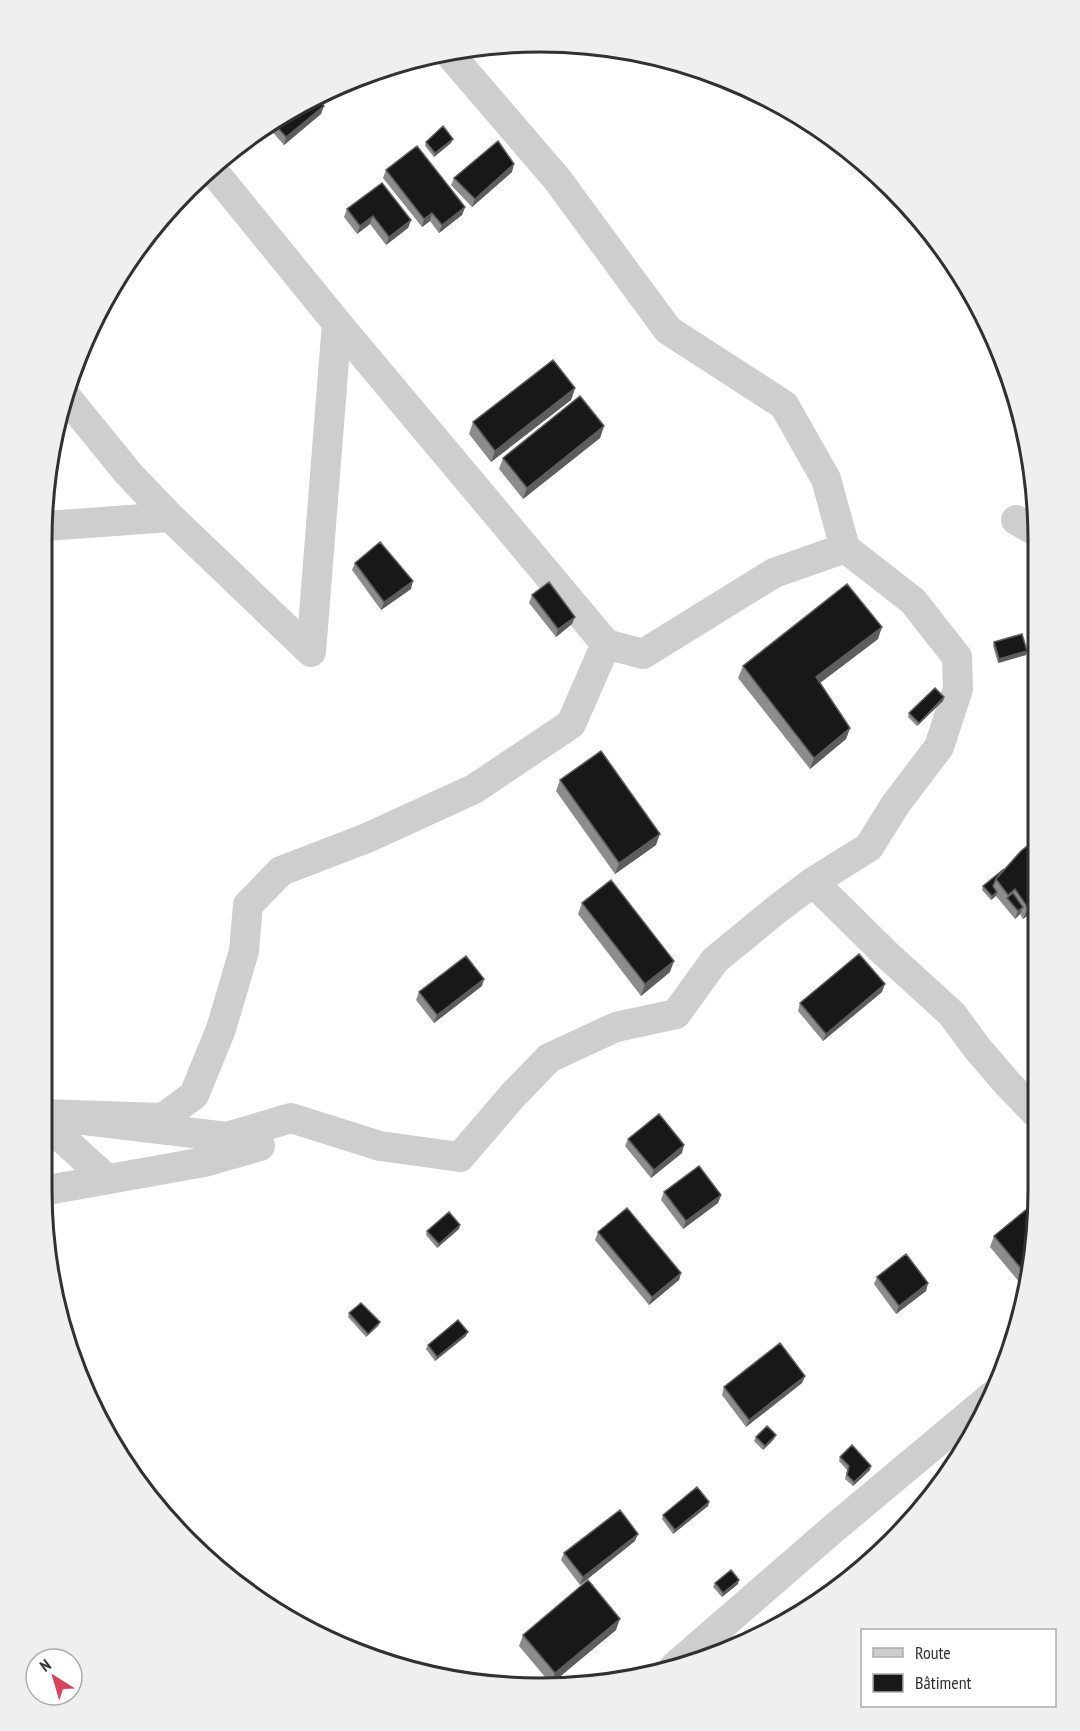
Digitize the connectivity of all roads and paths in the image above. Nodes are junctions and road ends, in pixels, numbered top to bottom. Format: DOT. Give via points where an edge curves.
graph roads {
  1 [pos="455,60"];
  2 [pos="217,175"];
  3 [pos="337,323"];
  4 [pos="72,404"];
  5 [pos="170,517"];
  6 [pos="53,525"];
  7 [pos="845,548"];
  8 [pos="606,644"];
  9 [pos="813,882"];
  10 [pos="1028,1105"];
  11 [pos="52,1114"];
  12 [pos="52,1115"];
  13 [pos="320,1127"];
  14 [pos="52,1129"];
  15 [pos="107,1179"];
  16 [pos="52,1189"];
  17 [pos="975,1410"];
  18 [pos="687,1656"];
  1 -- 7 [label="street" via="557,179 668,330 784,405 826,478"];
  2 -- 3 [label="street"];
  3 -- 5 [label="street" via="311,652"];
  3 -- 8 [label="street"];
  4 -- 5 [label="street"];
  5 -- 6 [label="street"];
  7 -- 8 [label="street" via="774,573 643,654"];
  7 -- 9 [label="street" via="913,601 957,657 958,689 939,747 869,847"];
  8 -- 11 [label="street" via="571,723 474,789 367,838 282,871 248,905 244,951 221,1029 194,1095 163,1118"];
  9 -- 10 [label="street" via="952,1014 984,1057"];
  9 -- 13 [label="street" via="715,960 676,1014 616,1027 549,1058 460,1156 380,1146"];
  12 -- 13 [label="street" via="227,1137 291,1118"];
  13 -- 15 [label="street" via="237,1154"];
  14 -- 15 [label="street"];
  15 -- 16 [label="street"];
  17 -- 18 [label="street"];
}
